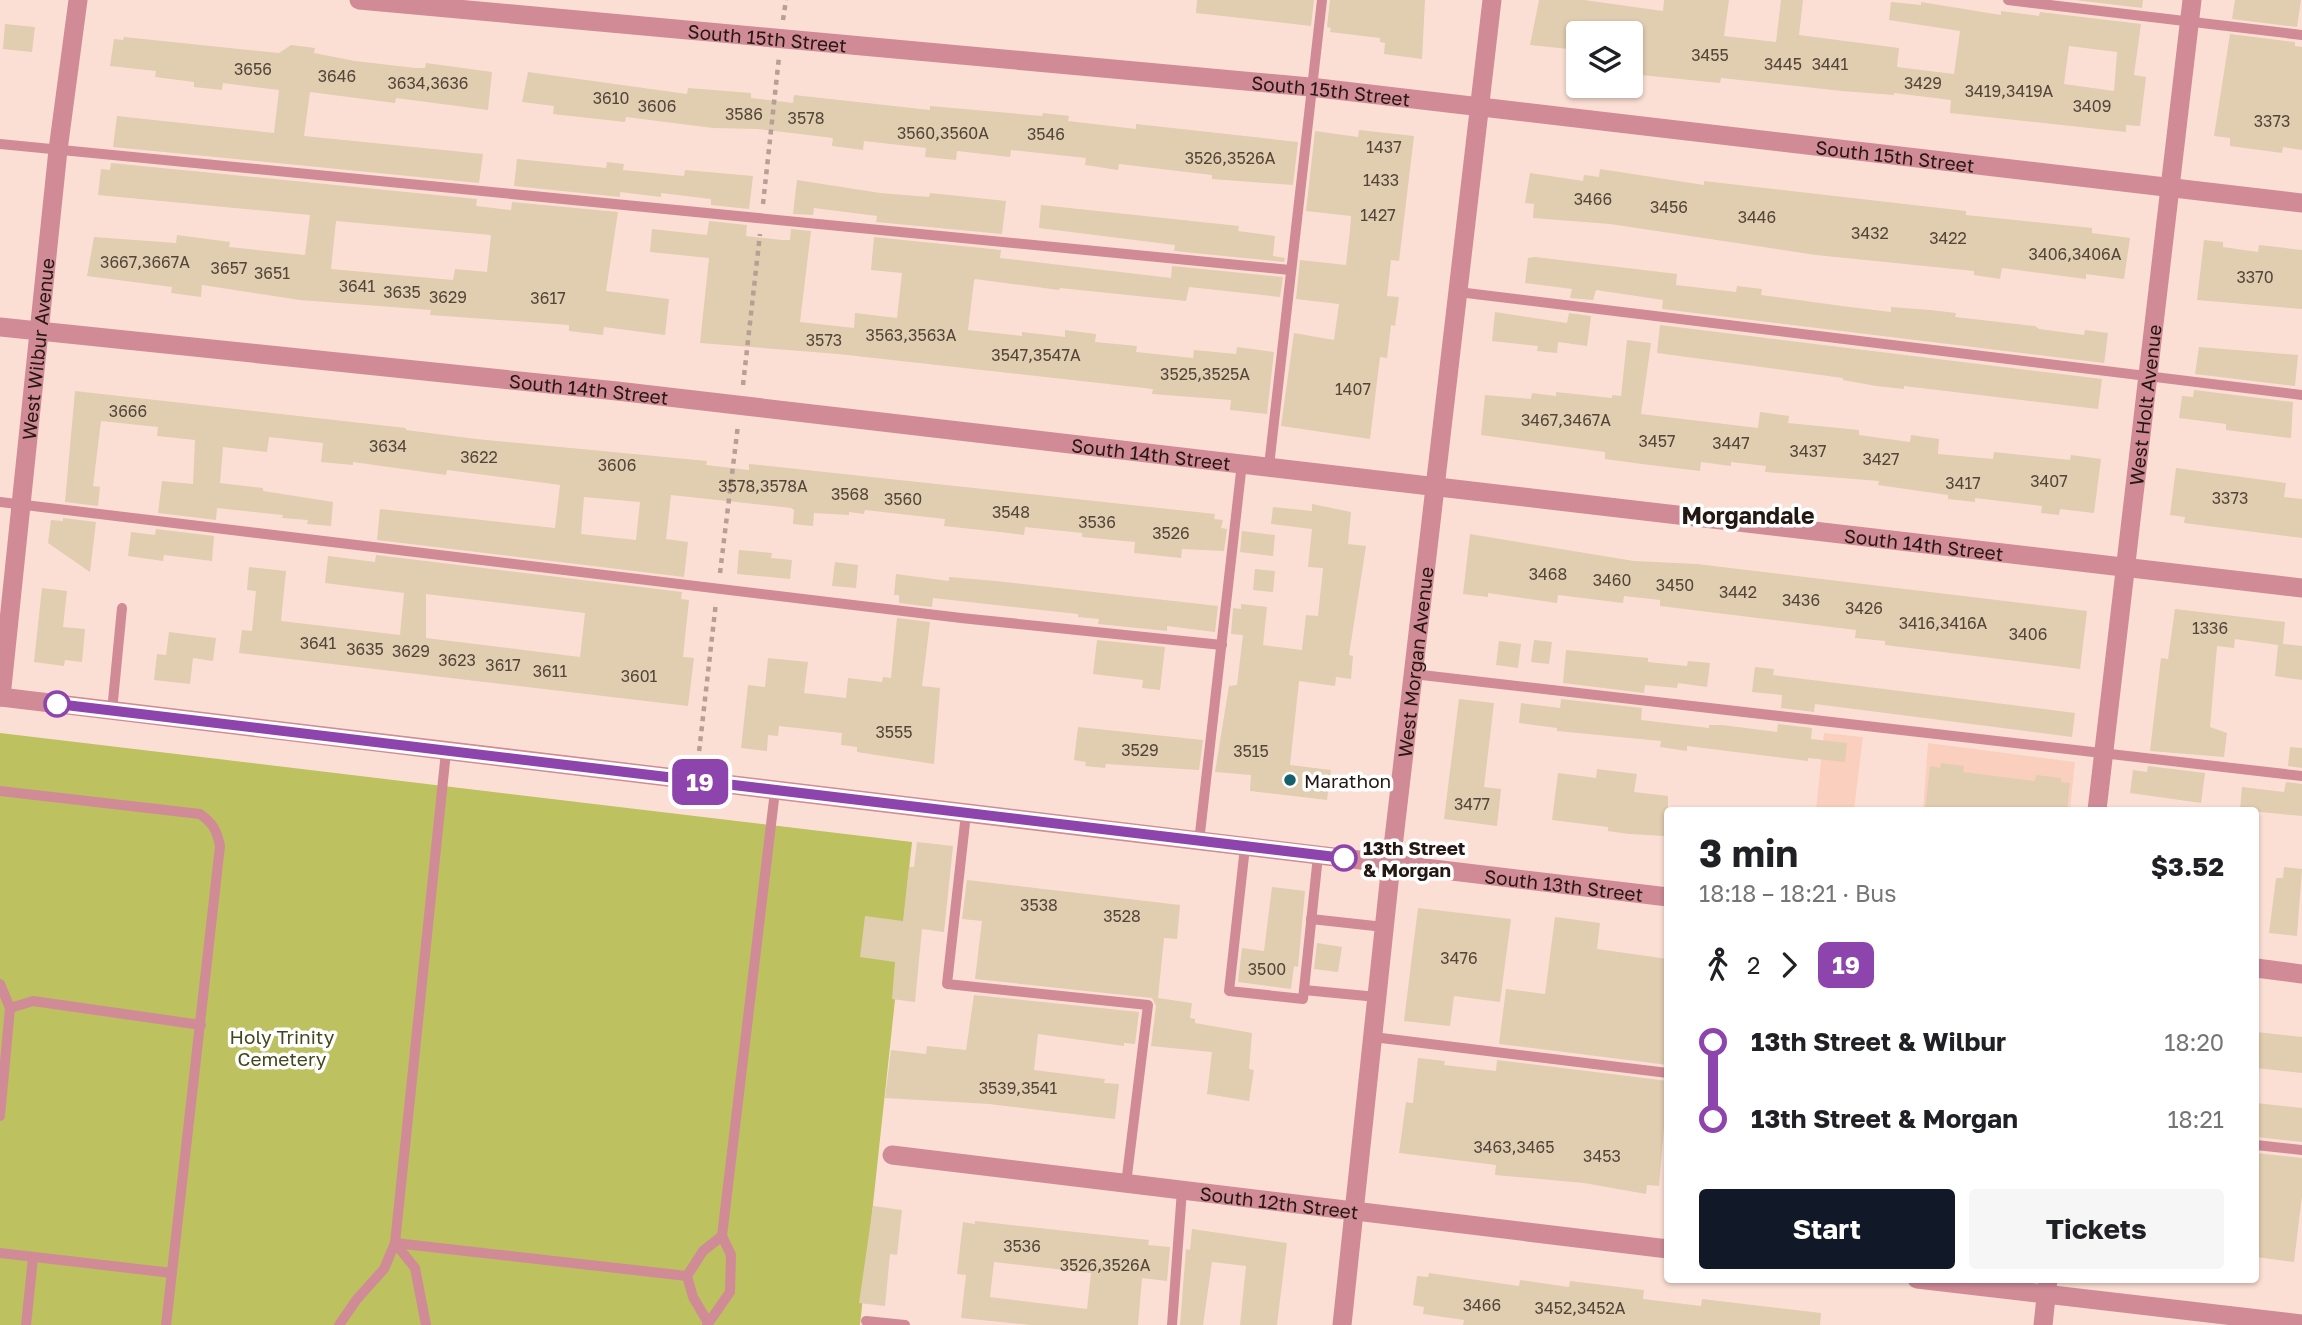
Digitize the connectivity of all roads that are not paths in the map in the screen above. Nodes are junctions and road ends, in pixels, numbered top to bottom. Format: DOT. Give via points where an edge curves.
graph roads {
  1 [pos="78,0"];
  2 [pos="359,0"];
  3 [pos="1322,0"];
  4 [pos="1493,0"];
  5 [pos="2008,0"];
  6 [pos="2192,0"];
  7 [pos="2190,22"];
  8 [pos="2302,35"];
  9 [pos="1310,87"];
  10 [pos="1480,106"];
  11 [pos="0,144"];
  12 [pos="58,150"];
  13 [pos="2171,188"];
  14 [pos="2302,204"];
  15 [pos="1290,271"];
  16 [pos="1458,292"];
  17 [pos="0,327"];
  18 [pos="40,332"];
  19 [pos="2148,376"];
  20 [pos="2302,395"];
  21 [pos="1242,463"];
  22 [pos="1269,466"];
  23 [pos="1435,484"];
  24 [pos="0,502"];
  25 [pos="22,504"];
  26 [pos="2125,566"];
  27 [pos="2302,587"];
  28 [pos="122,608"];
  29 [pos="1222,645"];
  30 [pos="1413,674"];
  31 [pos="1,697"];
  32 [pos="112,711"];
  33 [pos="446,752"];
  34 [pos="2103,752"];
  35 [pos="2302,776"];
  36 [pos="0,791"];
  37 [pos="775,791"];
  38 [pos="2097,807"];
  39 [pos="966,814"];
  40 [pos="1199,842"];
  41 [pos="1245,847"];
  42 [pos="1318,856"];
  43 [pos="1391,864"];
  44 [pos="1664,897"];
  45 [pos="1311,919"];
  46 [pos="1384,927"];
  47 [pos="2259,968"];
  48 [pos="2302,974"];
  49 [pos="0,984"];
  50 [pos="1304,990"];
  51 [pos="1377,997"];
  52 [pos="10,1007"];
  53 [pos="201,1025"];
  54 [pos="1373,1037"];
  55 [pos="1664,1073"];
  56 [pos="0,1116"];
  57 [pos="2259,1145"];
  58 [pos="2302,1150"];
  59 [pos="892,1156"];
  60 [pos="1126,1184"];
  61 [pos="1182,1190"];
  62 [pos="1354,1210"];
  63 [pos="722,1236"];
  64 [pos="395,1243"];
  65 [pos="1664,1249"];
  66 [pos="0,1253"];
  67 [pos="33,1258"];
  68 [pos="172,1273"];
  69 [pos="687,1276"];
  70 [pos="1982,1283"];
  71 [pos="2047,1287"];
  72 [pos="866,1321"];
  73 [pos="707,1323"];
  74 [pos="2302,1324"];
  75 [pos="26,1325"];
  76 [pos="166,1325"];
  77 [pos="339,1325"];
  78 [pos="426,1325"];
  79 [pos="905,1325"];
  80 [pos="1172,1325"];
  81 [pos="1342,1325"];
  82 [pos="2043,1325"];
  1 -- 12 [label="street, West Wilbur Avenue"];
  2 -- 9 [label="street, South 15th Street"];
  3 -- 9 [label="lane"];
  4 -- 10 [label="street, West Morgan Avenue"];
  5 -- 7 [label="lane"];
  6 -- 7 [label="street, West Holt Avenue"];
  7 -- 8 [label="lane"];
  7 -- 13 [label="street, West Holt Avenue"];
  9 -- 10 [label="street, South 15th Street"];
  9 -- 15 [label="lane"];
  10 -- 13 [label="street, South 15th Street"];
  10 -- 16 [label="street, West Morgan Avenue"];
  11 -- 12 [label="lane"];
  12 -- 15 [label="lane"];
  12 -- 18 [label="street, West Wilbur Avenue"];
  13 -- 14 [label="street, South 15th Street"];
  13 -- 19 [label="street, West Holt Avenue"];
  15 -- 22 [label="lane"];
  16 -- 19 [label="lane"];
  16 -- 23 [label="street, West Morgan Avenue"];
  17 -- 18 [label="street, South 14th Street"];
  18 -- 21 [label="street, South 14th Street" via="617,391"];
  18 -- 25 [label="street, West Wilbur Avenue"];
  19 -- 20 [label="lane"];
  19 -- 26 [label="street, West Holt Avenue"];
  21 -- 22 [label="street, South 14th Street"];
  21 -- 29 [label="lane"];
  22 -- 23 [label="street, South 14th Street"];
  23 -- 26 [label="street, South 14th Street"];
  23 -- 30 [label="street, West Morgan Avenue"];
  24 -- 25 [label="lane"];
  25 -- 29 [label="lane" via="961,618"];
  25 -- 31 [label="street, West Wilbur Avenue"];
  26 -- 27 [label="street, South 14th Street"];
  26 -- 34 [label="street, West Holt Avenue"];
  28 -- 32 [label="lane"];
  29 -- 40 [label="lane"];
  30 -- 34 [label="lane"];
  30 -- 43 [label="street, West Morgan Avenue"];
  31 -- 32 [label="street, South 13th Street"];
  32 -- 33 [label="street, South 13th Street"];
  33 -- 37 [label="street, South 13th Street"];
  33 -- 64 [label="lane"];
  34 -- 35 [label="lane"];
  34 -- 38 [label="street, West Holt Avenue"];
  36 -- 53 [label="lane" via="200,814 210,821 220,846"];
  37 -- 39 [label="street, South 13th Street"];
  37 -- 63 [label="lane"];
  39 -- 40 [label="street, South 13th Street"];
  39 -- 60 [label="lane" via="947,984 1148,1005"];
  40 -- 41 [label="street, South 13th Street"];
  41 -- 42 [label="street, South 13th Street"];
  41 -- 50 [label="lane" via="1229,991 1303,999"];
  42 -- 43 [label="street, South 13th Street"];
  42 -- 45 [label="lane"];
  43 -- 44 [label="street, South 13th Street"];
  43 -- 46 [label="street, West Morgan Avenue"];
  45 -- 46 [label="lane"];
  45 -- 50 [label="lane"];
  46 -- 51 [label="street, West Morgan Avenue"];
  47 -- 48 [label="street"];
  49 -- 52 [label="lane"];
  50 -- 51 [label="lane"];
  51 -- 54 [label="street, West Morgan Avenue"];
  52 -- 53 [label="lane" via="33,1002"];
  52 -- 56 [label="lane"];
  53 -- 68 [label="lane"];
  54 -- 55 [label="lane"];
  54 -- 62 [label="street, West Morgan Avenue"];
  57 -- 58 [label="lane"];
  59 -- 60 [label="street, South 12th Street"];
  60 -- 61 [label="street, South 12th Street"];
  61 -- 62 [label="street, South 12th Street"];
  61 -- 80 [label="lane"];
  62 -- 65 [label="street, South 12th Street"];
  62 -- 81 [label="street, West Morgan Avenue"];
  63 -- 69 [label="lane" via="703,1251"];
  63 -- 73 [label="lane" via="731,1255 730,1292"];
  64 -- 69 [label="lane"];
  64 -- 77 [label="lane" via="384,1269"];
  64 -- 78 [label="lane" via="415,1268"];
  66 -- 67 [label="lane"];
  67 -- 68 [label="lane"];
  67 -- 75 [label="lane"];
  68 -- 76 [label="lane"];
  69 -- 73 [label="lane"];
  70 -- 71 [label="street"];
  71 -- 74 [label="street"];
  71 -- 82 [label="street"];
  72 -- 79 [label="lane"];
}
